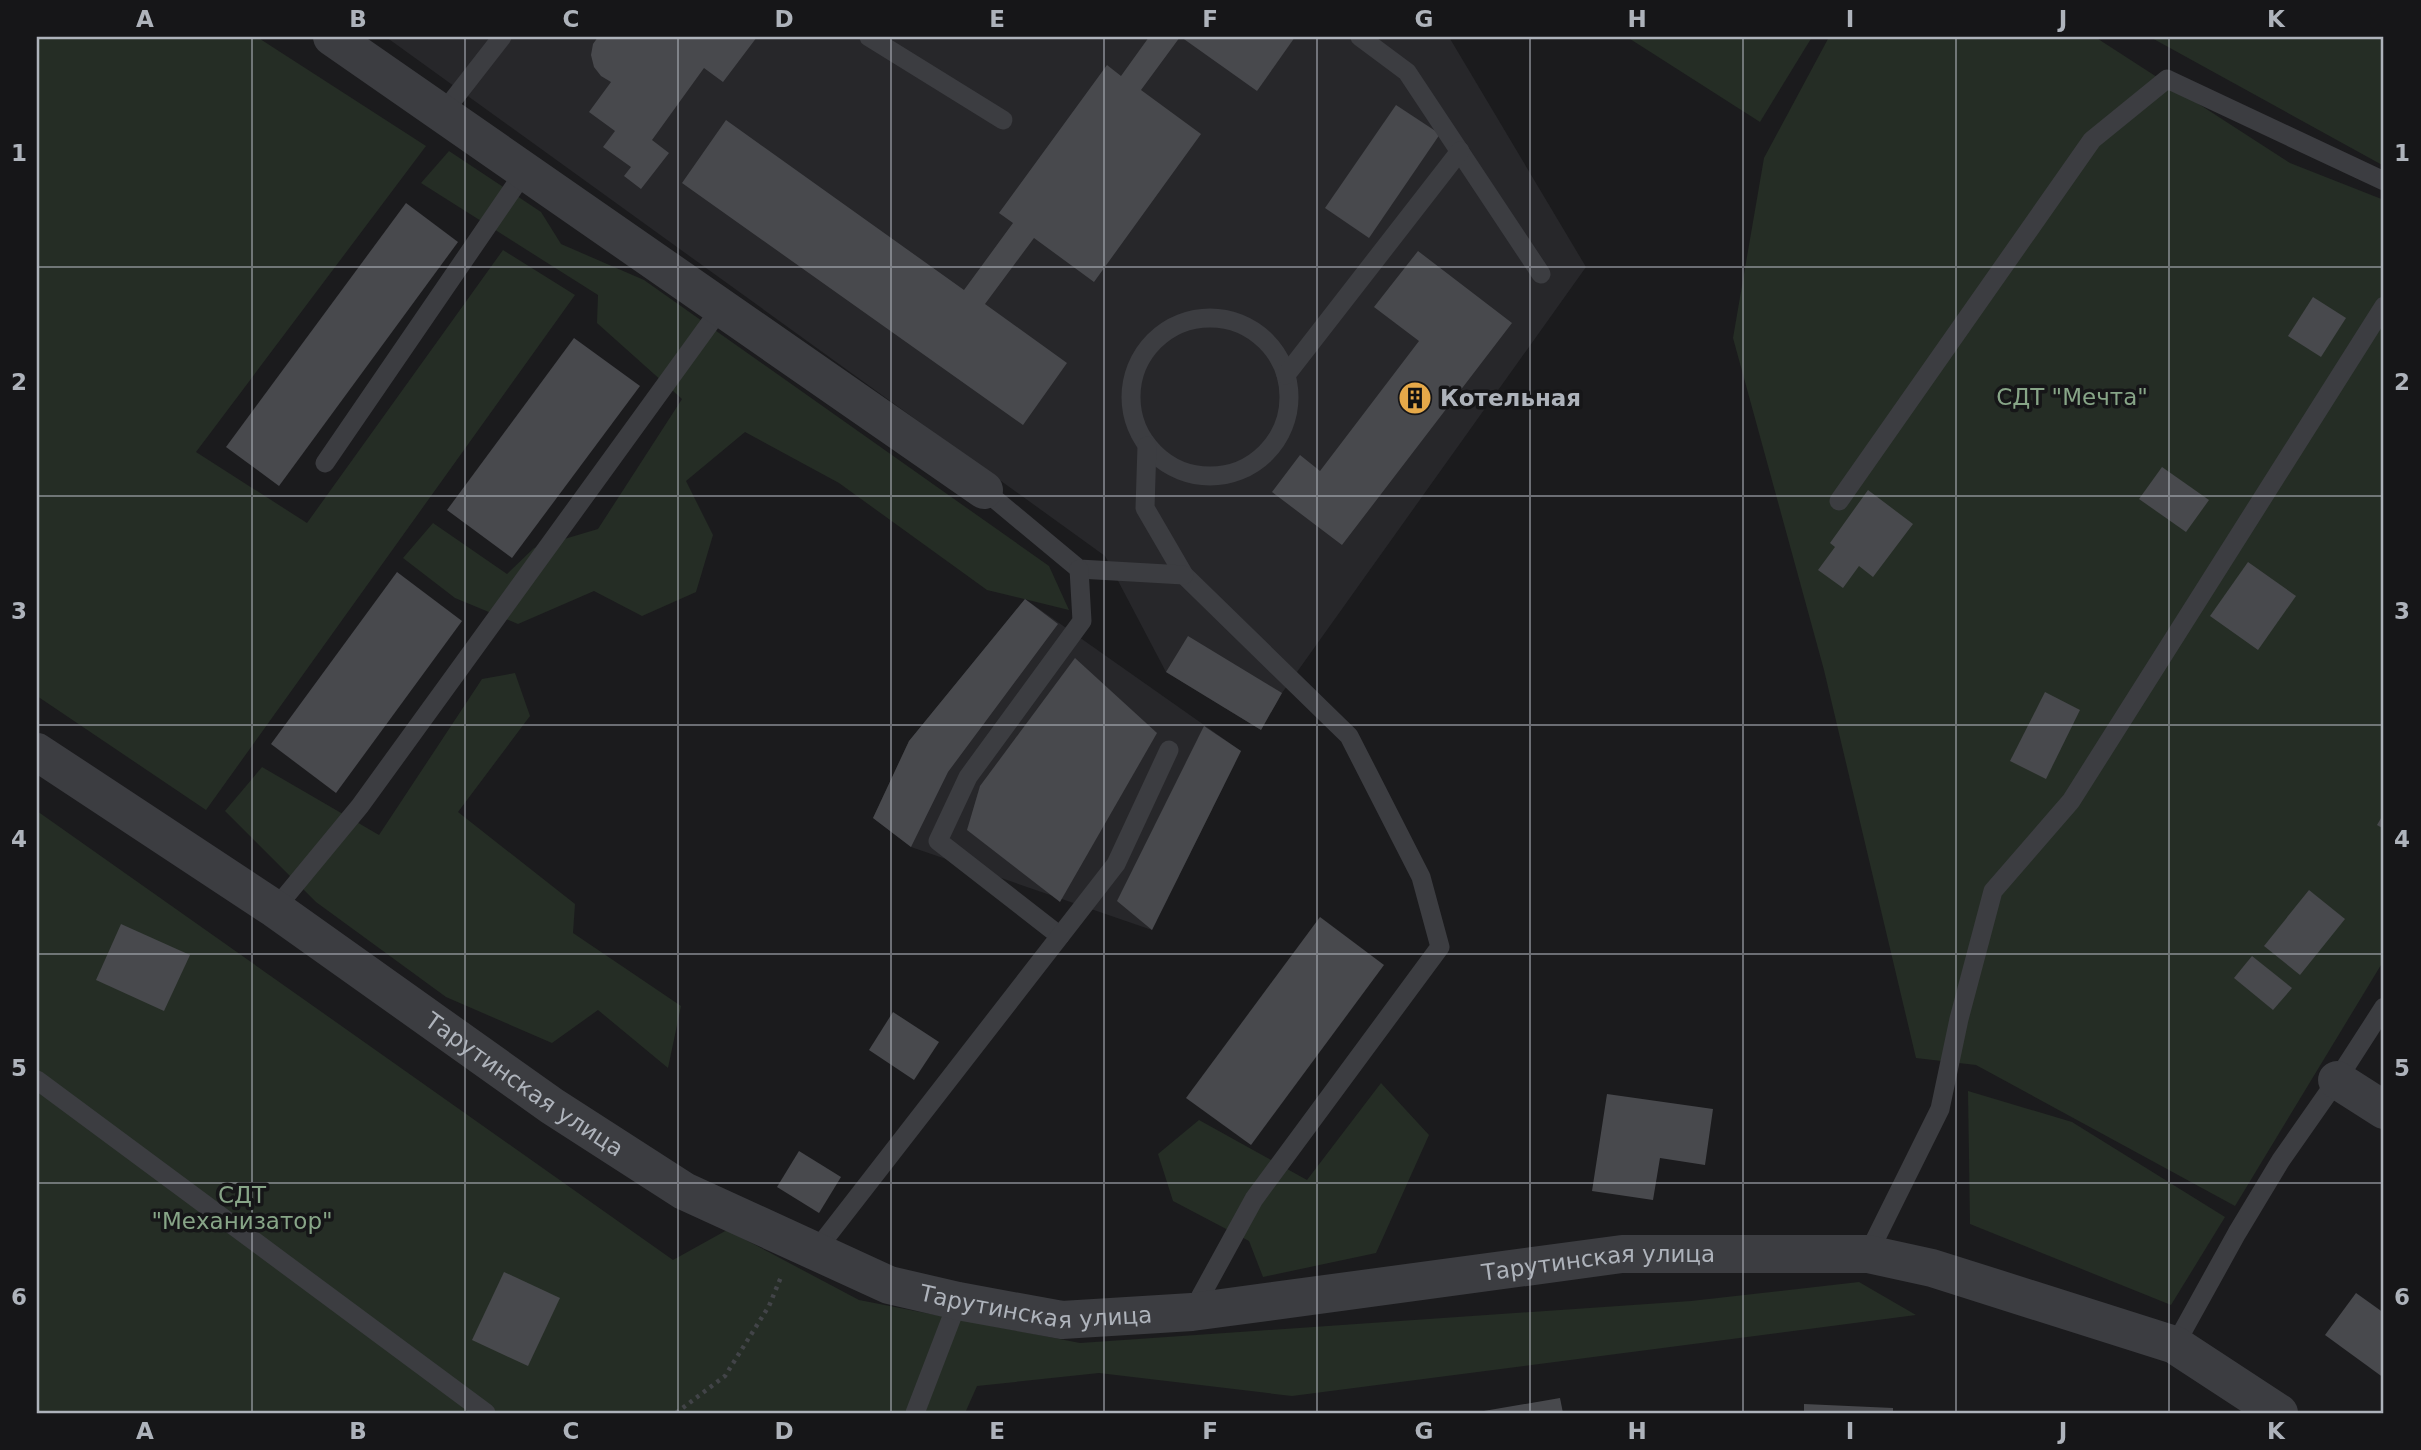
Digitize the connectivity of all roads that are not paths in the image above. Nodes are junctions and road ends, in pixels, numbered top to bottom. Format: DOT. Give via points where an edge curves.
graph roads {
  1 [pos="332,37"];
  2 [pos="502,37"];
  3 [pos="869,37"];
  4 [pos="1360,37"];
  5 [pos="442,114"];
  6 [pos="1003,120"];
  7 [pos="1460,151"];
  8 [pos="525,171"];
  9 [pos="2384,181"];
  10 [pos="1541,274"];
  11 [pos="2384,306"];
  12 [pos="721,307"];
  13 [pos="1286,375"];
  14 [pos="1147,446"];
  15 [pos="325,463"];
  16 [pos="984,490"];
  17 [pos="1839,501"];
  18 [pos="1079,569"];
  19 [pos="1184,575"];
  20 [pos="1169,750"];
  21 [pos="37,752"];
  22 [pos="275,909"];
  23 [pos="1060,936"];
  24 [pos="2384,1007"];
  25 [pos="37,1080"];
  26 [pos="2337,1080"];
  27 [pos="2384,1110"];
  28 [pos="804,1248"];
  29 [pos="1868,1254"];
  30 [pos="958,1301"];
  31 [pos="1192,1312"];
  32 [pos="2175,1345"];
  33 [pos="486,1413"];
  34 [pos="915,1413"];
  35 [pos="2279,1413"];
  1 -- 5 [label="street"];
  2 -- 5 [label="lane"];
  3 -- 6 [label="lane"];
  4 -- 7 [label="lane" via="1407,72"];
  5 -- 8 [label="street"];
  7 -- 10 [label="lane"];
  7 -- 13 [label="lane"];
  8 -- 12 [label="street"];
  8 -- 15 [label="lane"];
  9 -- 17 [label="lane" via="2167,79 2092,141"];
  11 -- 29 [label="lane" via="2071,801 1993,891 1940,1109"];
  12 -- 16 [label="street"];
  12 -- 22 [label="lane" via="360,807"];
  13 -- 14 [label="lane" via="1289,405 1279,435 1259,459 1232,473 1201,476 1181,470"];
  13 -- 14 [label="lane" via="1272,347 1248,327 1219,318 1188,321 1160,334 1140,359 1130,388 1133,419"];
  14 -- 19 [label="lane" via="1145,508"];
  16 -- 18 [label="lane"];
  18 -- 19 [label="lane"];
  18 -- 23 [label="lane" via="1082,621 968,777 938,841"];
  19 -- 31 [label="lane" via="1349,736 1421,877 1440,947 1254,1199"];
  20 -- 23 [label="lane" via="1116,864"];
  21 -- 22 [label="street, Тарутинская улица"];
  22 -- 28 [label="street, Тарутинская улица" via="552,1106 684,1191"];
  23 -- 28 [label="lane"];
  24 -- 26 [label="lane"];
  25 -- 33 [label="lane"];
  26 -- 27 [label="street"];
  26 -- 32 [label="lane" via="2274,1170"];
  28 -- 30 [label="street, Тарутинская улица" via="889,1285"];
  29 -- 31 [label="street, Тарутинская улица" via="1622,1254"];
  29 -- 32 [label="street, Тарутинская улица" via="1932,1268"];
  30 -- 31 [label="street, Тарутинская улица" via="1062,1320"];
  30 -- 34 [label="lane"];
  32 -- 35 [label="street, Тарутинская улица"];
}
